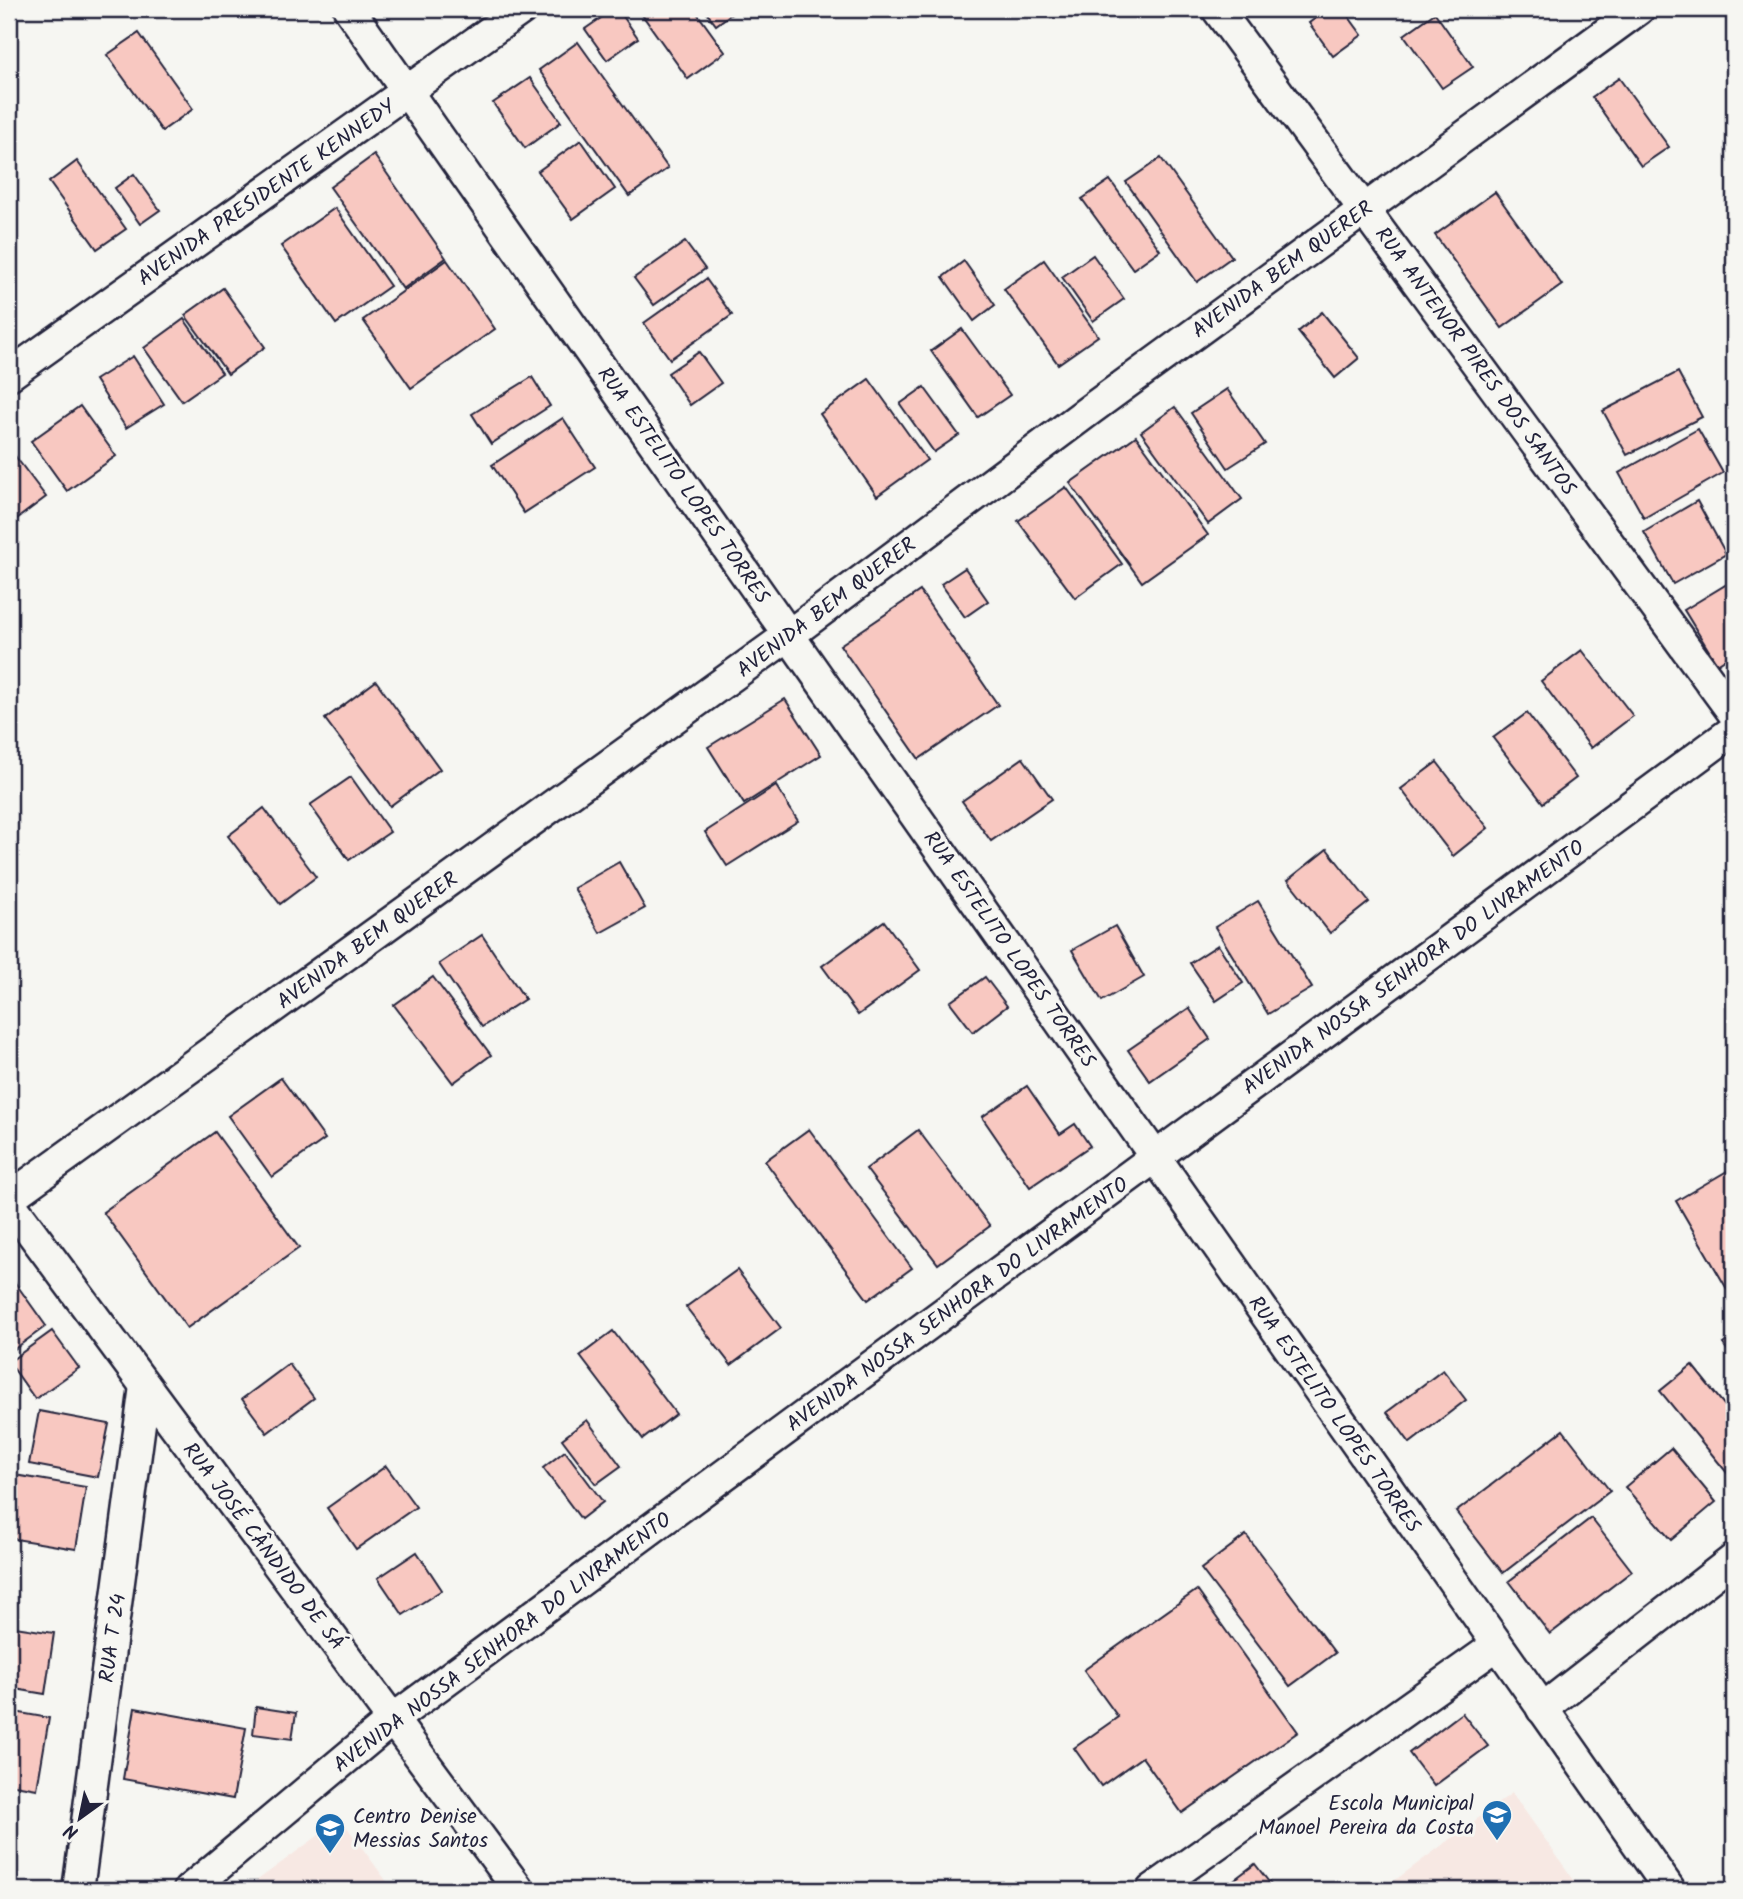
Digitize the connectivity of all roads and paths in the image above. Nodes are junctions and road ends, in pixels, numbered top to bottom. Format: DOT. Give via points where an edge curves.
graph roads {
  1 [pos="349,9"];
  2 [pos="522,9"];
  3 [pos="1217,9"];
  4 [pos="1639,9"];
  5 [pos="407,91"];
  6 [pos="1364,209"];
  7 [pos="9,375"];
  8 [pos="789,635"];
  9 [pos="1734,714"];
  10 [pos="1734,730"];
  11 [pos="1156,1157"];
  12 [pos="9,1200"];
  13 [pos="145,1387"];
  14 [pos="1734,1559"];
  15 [pos="1497,1645"];
  16 [pos="1542,1709"];
  17 [pos="392,1720"];
  18 [pos="78,1890"];
  19 [pos="189,1890"];
  20 [pos="519,1890"];
  21 [pos="1152,1890"];
  22 [pos="1670,1890"];
  1 -- 5 [label="street, RUA ESTELITO LOPES TORRES"];
  2 -- 5 [label="street, AVENIDA PRESIDENTE KENNEDY"];
  3 -- 6 [label="street, RUA ANTENOR PIRES DOS SANTOS"];
  4 -- 6 [label="street, AVENIDA BEM QUERER"];
  5 -- 7 [label="street, AVENIDA PRESIDENTE KENNEDY"];
  5 -- 8 [label="street, RUA ESTELITO LOPES TORRES"];
  6 -- 8 [label="street, AVENIDA BEM QUERER"];
  6 -- 9 [label="street, RUA ANTENOR PIRES DOS SANTOS"];
  8 -- 11 [label="street, RUA ESTELITO LOPES TORRES"];
  8 -- 12 [label="street, AVENIDA BEM QUERER"];
  10 -- 11 [label="street, AVENIDA NOSSA SENHORA DO LIVRAMENTO"];
  11 -- 15 [label="street, RUA ESTELITO LOPES TORRES"];
  11 -- 17 [label="street, AVENIDA NOSSA SENHORA DO LIVRAMENTO"];
  12 -- 13 [label="street, RUA JOSÉ CÂNDIDO DE SÁ"];
  13 -- 17 [label="street, RUA JOSÉ CÂNDIDO DE SÁ"];
  13 -- 18 [label="street, RUA T 24"];
  14 -- 16 [label="street"];
  15 -- 16 [label="street, RUA ESTELITO LOPES TORRES"];
  15 -- 21 [label="street"];
  16 -- 22 [label="street, RUA ESTELITO LOPES TORRES"];
  17 -- 19 [label="street, AVENIDA NOSSA SENHORA DO LIVRAMENTO"];
  17 -- 20 [label="street, RUA JOSÉ CÂNDIDO DE SÁ"];
}
